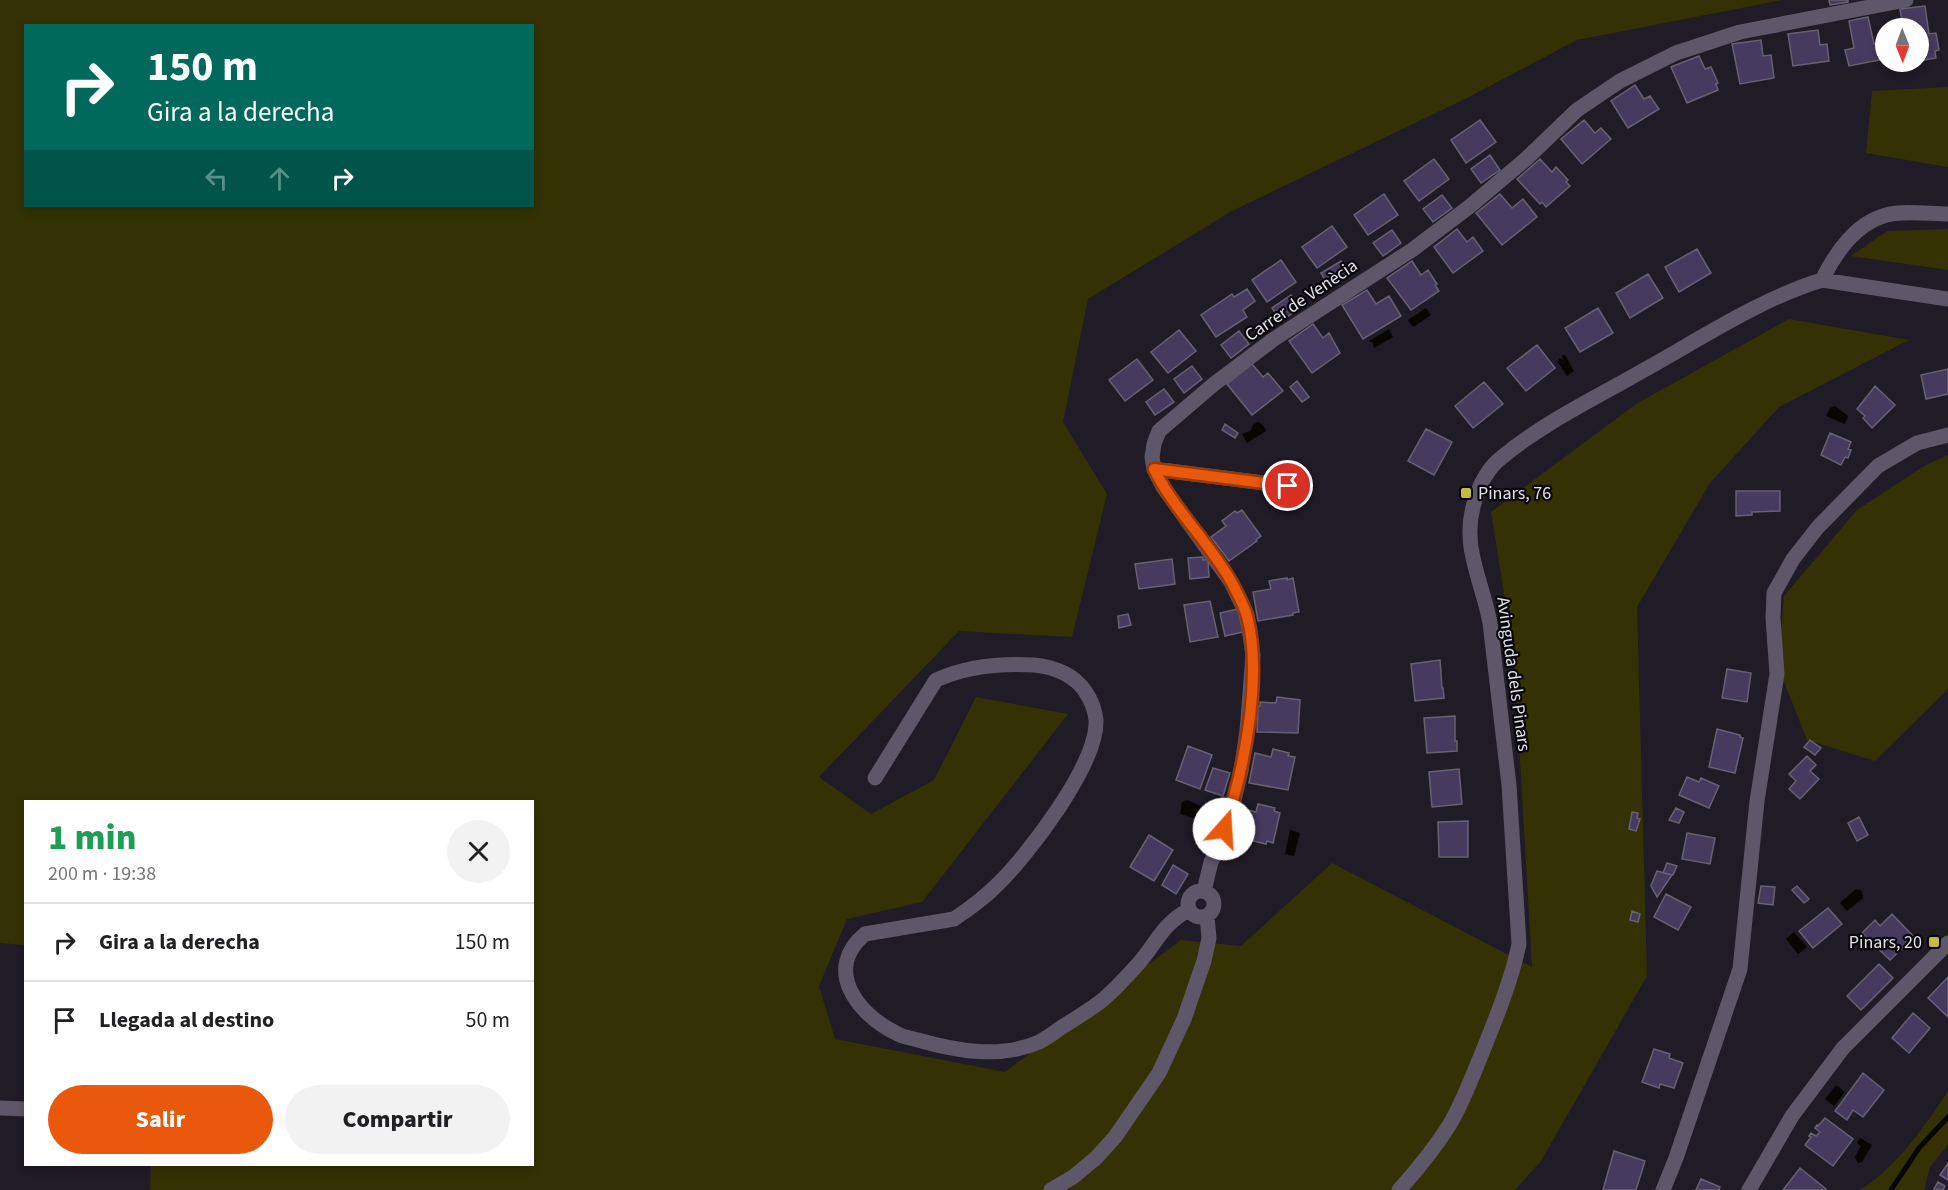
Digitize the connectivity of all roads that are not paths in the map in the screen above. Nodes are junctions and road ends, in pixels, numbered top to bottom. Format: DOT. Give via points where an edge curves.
graph roads {
  1 [pos="1906,0"];
  2 [pos="1948,214"];
  3 [pos="1822,280"];
  4 [pos="1948,299"];
  5 [pos="1948,435"];
  6 [pos="1154,469"];
  7 [pos="1288,486"];
  8 [pos="875,778"];
  9 [pos="1204,891"];
  10 [pos="1189,910"];
  11 [pos="1208,916"];
  12 [pos="1948,943"];
  13 [pos="0,1108"];
  14 [pos="24,1108"];
  15 [pos="1051,1190"];
  16 [pos="1399,1190"];
  17 [pos="1663,1190"];
  18 [pos="1749,1190"];
  1 -- 6 [label="street, Carrer de Venècia" via="1740,32 1676,53 1620,81 1577,110 1526,159 1412,250 1274,339 1214,384 1160,431 1154,444"];
  2 -- 3 [label="street" via="1887,214 1863,224 1834,255"];
  3 -- 4 [label="street"];
  3 -- 16 [label="street, Avinguda dels Pinars" via="1746,314 1540,429 1499,459 1481,485 1469,531 1470,551 1490,623 1509,785 1519,944 1494,1020 1450,1125"];
  5 -- 17 [label="street" via="1917,443 1878,466 1818,528 1793,559 1774,593 1777,674 1757,801 1740,969"];
  6 -- 7 [label="street"];
  6 -- 9 [label="street" via="1232,582 1247,615 1253,655 1241,771"];
  8 -- 10 [label="street" via="936,680 951,673 973,667 1046,666 1071,675 1094,707 1096,722 1086,759 1041,833 996,886 954,919 865,934 854,944 847,956 845,974 849,988 871,1017 897,1034 963,1050 1012,1050 1040,1042 1102,1001 1164,928"];
  9 -- 10 [label="street" via="1191,894"];
  9 -- 11 [label="street" via="1214,904"];
  10 -- 11 [label="street" via="1198,918"];
  11 -- 15 [label="street" via="1204,961 1184,1019 1159,1073 1096,1158"];
  12 -- 18 [label="street" via="1843,1048 1792,1116"];
  13 -- 14 [label="street"];
}
